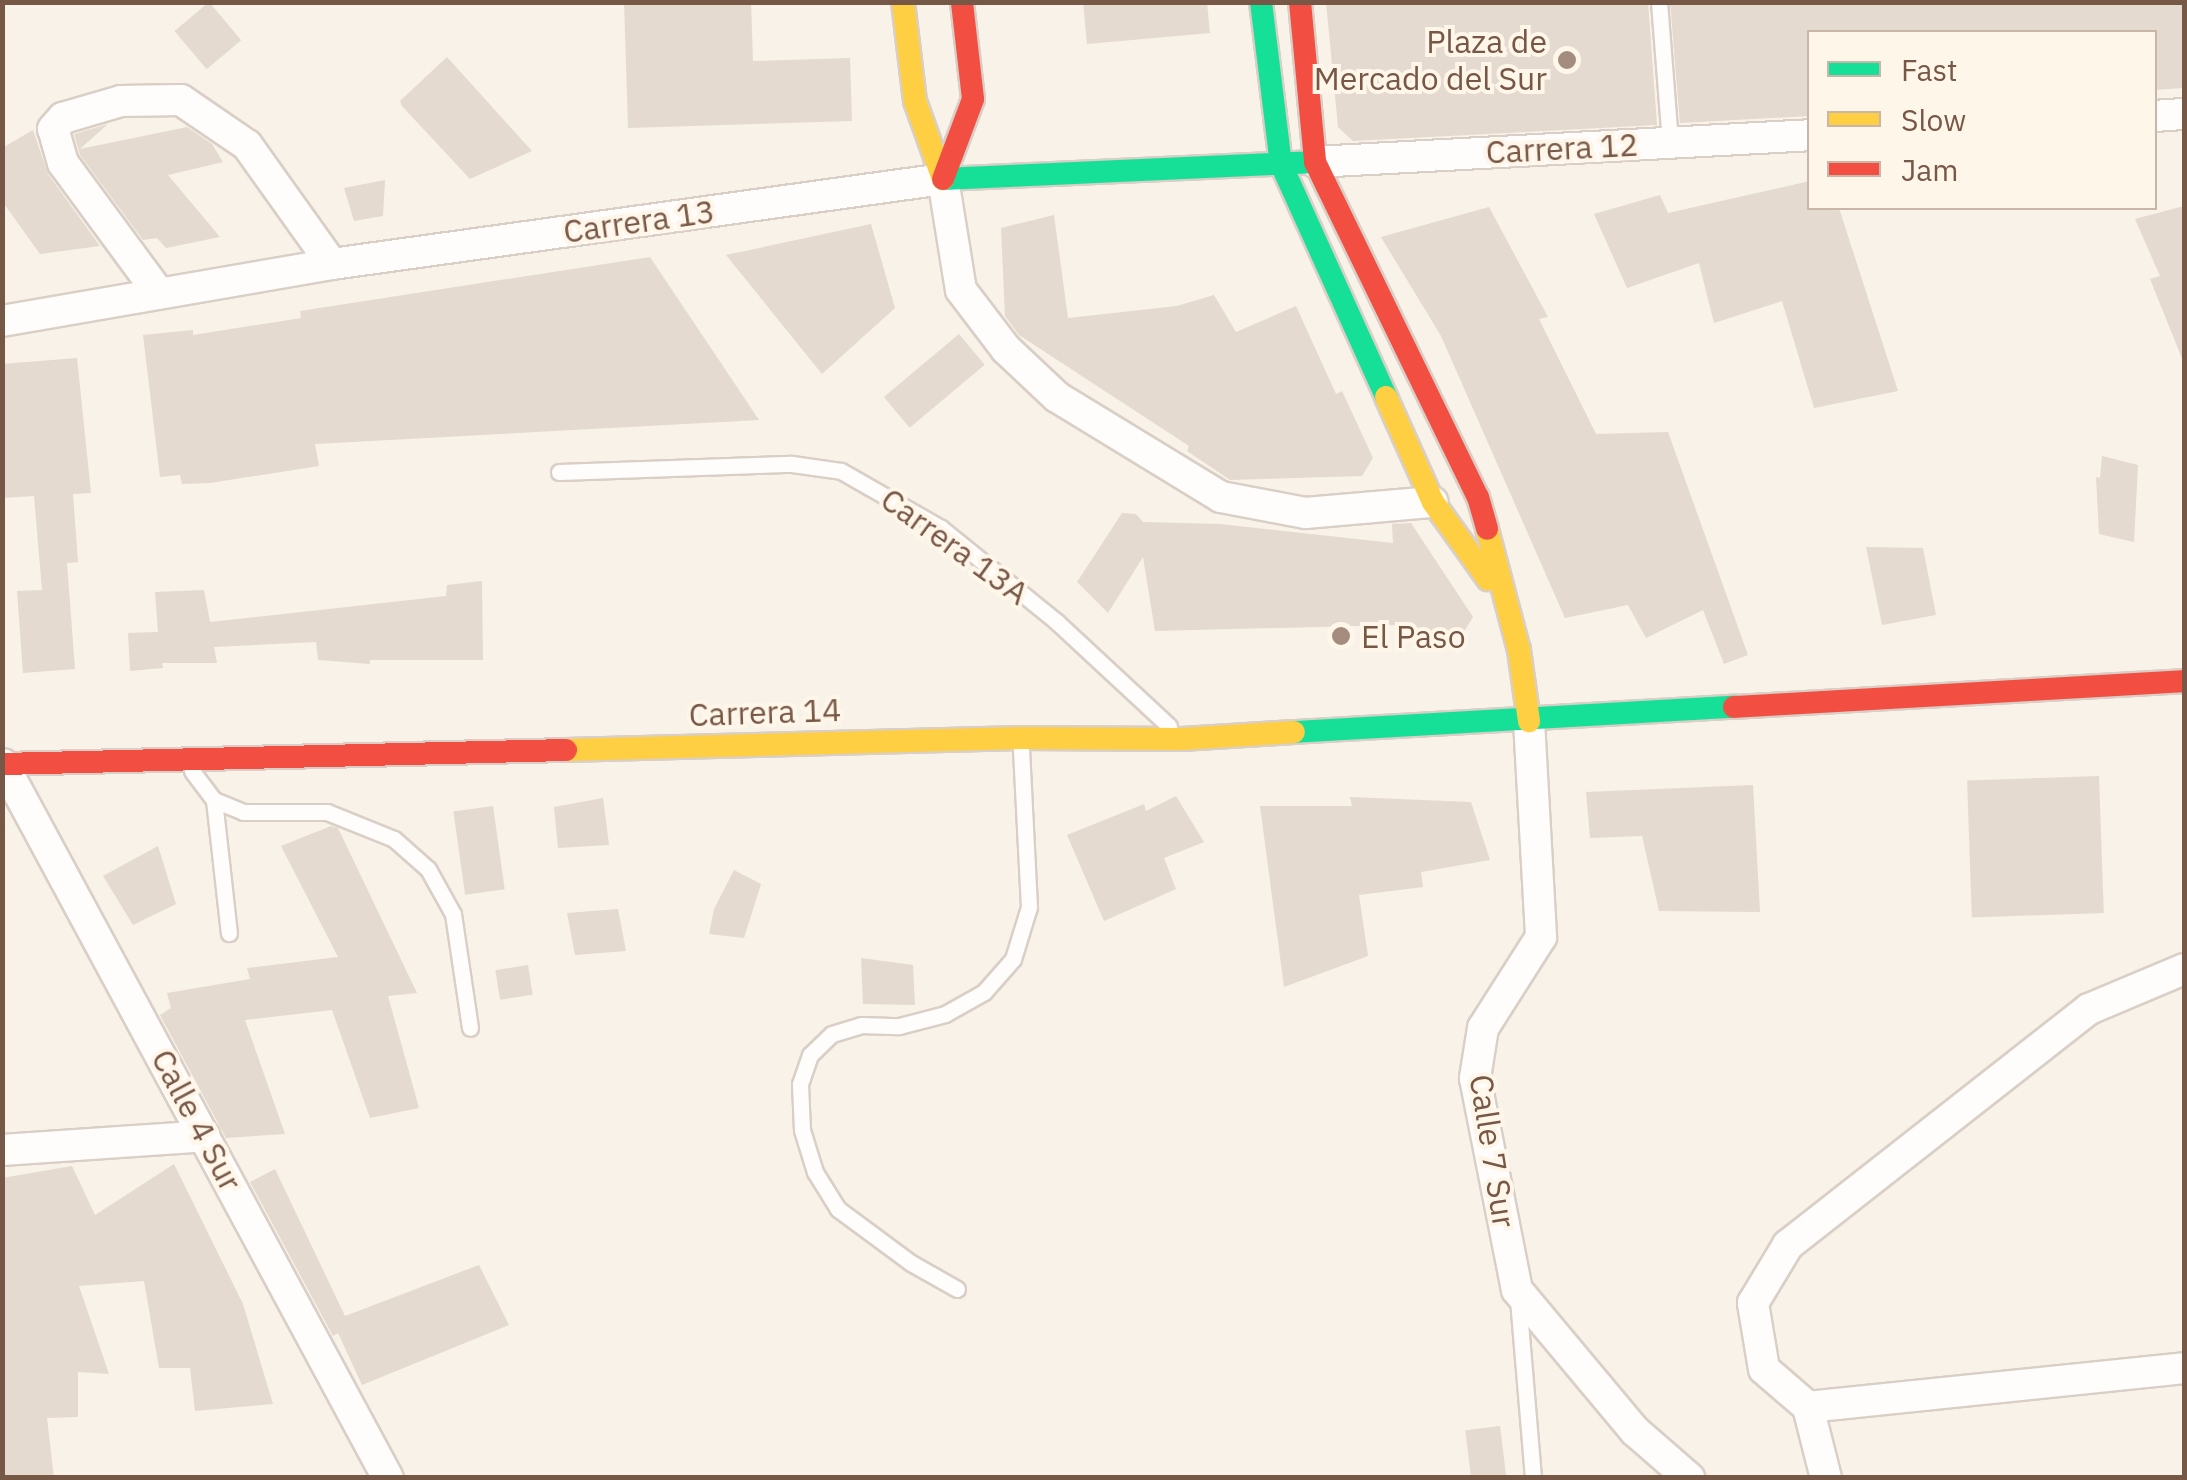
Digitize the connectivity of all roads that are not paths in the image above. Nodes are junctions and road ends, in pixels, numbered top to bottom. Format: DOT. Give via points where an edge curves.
graph roads {
  1 [pos="904,2"];
  2 [pos="962,2"];
  3 [pos="1261,2"];
  4 [pos="1300,2"];
  5 [pos="1658,2"];
  6 [pos="2184,114"];
  7 [pos="2157,116"];
  8 [pos="1807,135"];
  9 [pos="1670,143"];
  10 [pos="1316,162"];
  11 [pos="1281,164"];
  12 [pos="944,179"];
  13 [pos="332,264"];
  14 [pos="158,292"];
  15 [pos="2,322"];
  16 [pos="559,472"];
  17 [pos="1433,502"];
  18 [pos="1502,598"];
  19 [pos="2184,681"];
  20 [pos="1529,721"];
  21 [pos="1020,738"];
  22 [pos="1182,739"];
  23 [pos="183,758"];
  24 [pos="3,764"];
  25 [pos="214,800"];
  26 [pos="229,933"];
  27 [pos="2184,969"];
  28 [pos="470,1028"];
  29 [pos="205,1136"];
  30 [pos="2,1150"];
  31 [pos="957,1288"];
  32 [pos="1517,1290"];
  33 [pos="2184,1368"];
  34 [pos="1808,1408"];
  35 [pos="388,1478"];
  36 [pos="1533,1478"];
  37 [pos="1688,1478"];
  38 [pos="1826,1478"];
  1 -- 12 [label="main road" via="915,101"];
  2 -- 12 [label="main road" via="973,99"];
  3 -- 11 [label="main road"];
  4 -- 10 [label="main road"];
  5 -- 9 [label="lane"];
  6 -- 7 [label="street"];
  8 -- 9 [label="street, Carrera 12"];
  9 -- 10 [label="street, Carrera 12"];
  10 -- 11 [label="main road, Carrera 13"];
  10 -- 18 [label="main road" via="1478,497"];
  11 -- 12 [label="main road, Carrera 13"];
  11 -- 17 [label="main road"];
  12 -- 13 [label="street, Carrera 13"];
  12 -- 17 [label="street" via="961,290 1006,349 1057,397 1221,498 1306,513"];
  13 -- 14 [label="street, Carrera 13"];
  13 -- 14 [label="street" via="247,144 181,100 121,101 63,118 53,129 64,162"];
  14 -- 15 [label="street, Carrera 13"];
  16 -- 22 [label="lane, Carrera 13A" via="792,464 841,472 941,528 1057,622"];
  17 -- 18 [label="main road"];
  18 -- 20 [label="main road" via="1519,650"];
  19 -- 20 [label="main road, Carrera 14"];
  20 -- 22 [label="main road, Carrera 14"];
  20 -- 32 [label="street, Calle 7 Sur" via="1541,937 1483,1028 1475,1078"];
  21 -- 22 [label="main road, Carrera 14"];
  21 -- 23 [label="main road, Carrera 14"];
  21 -- 31 [label="lane" via="1028,907 1013,958 984,992 946,1014 832,1034 810,1055 800,1084 802,1130 815,1172 838,1208"];
  23 -- 24 [label="main road, Carrera 14"];
  23 -- 25 [label="lane"];
  24 -- 29 [label="street, Calle 4 Sur"];
  25 -- 26 [label="lane"];
  25 -- 28 [label="lane" via="242,812 327,812 394,840 428,869 453,914"];
  27 -- 34 [label="street" via="2088,1009 1788,1245 1752,1303 1764,1369"];
  29 -- 30 [label="street"];
  29 -- 35 [label="street, Calle 4 Sur"];
  32 -- 36 [label="lane, Calle 7 Sur"];
  32 -- 37 [label="street" via="1635,1431"];
  33 -- 34 [label="street"];
  34 -- 38 [label="street"];
}
